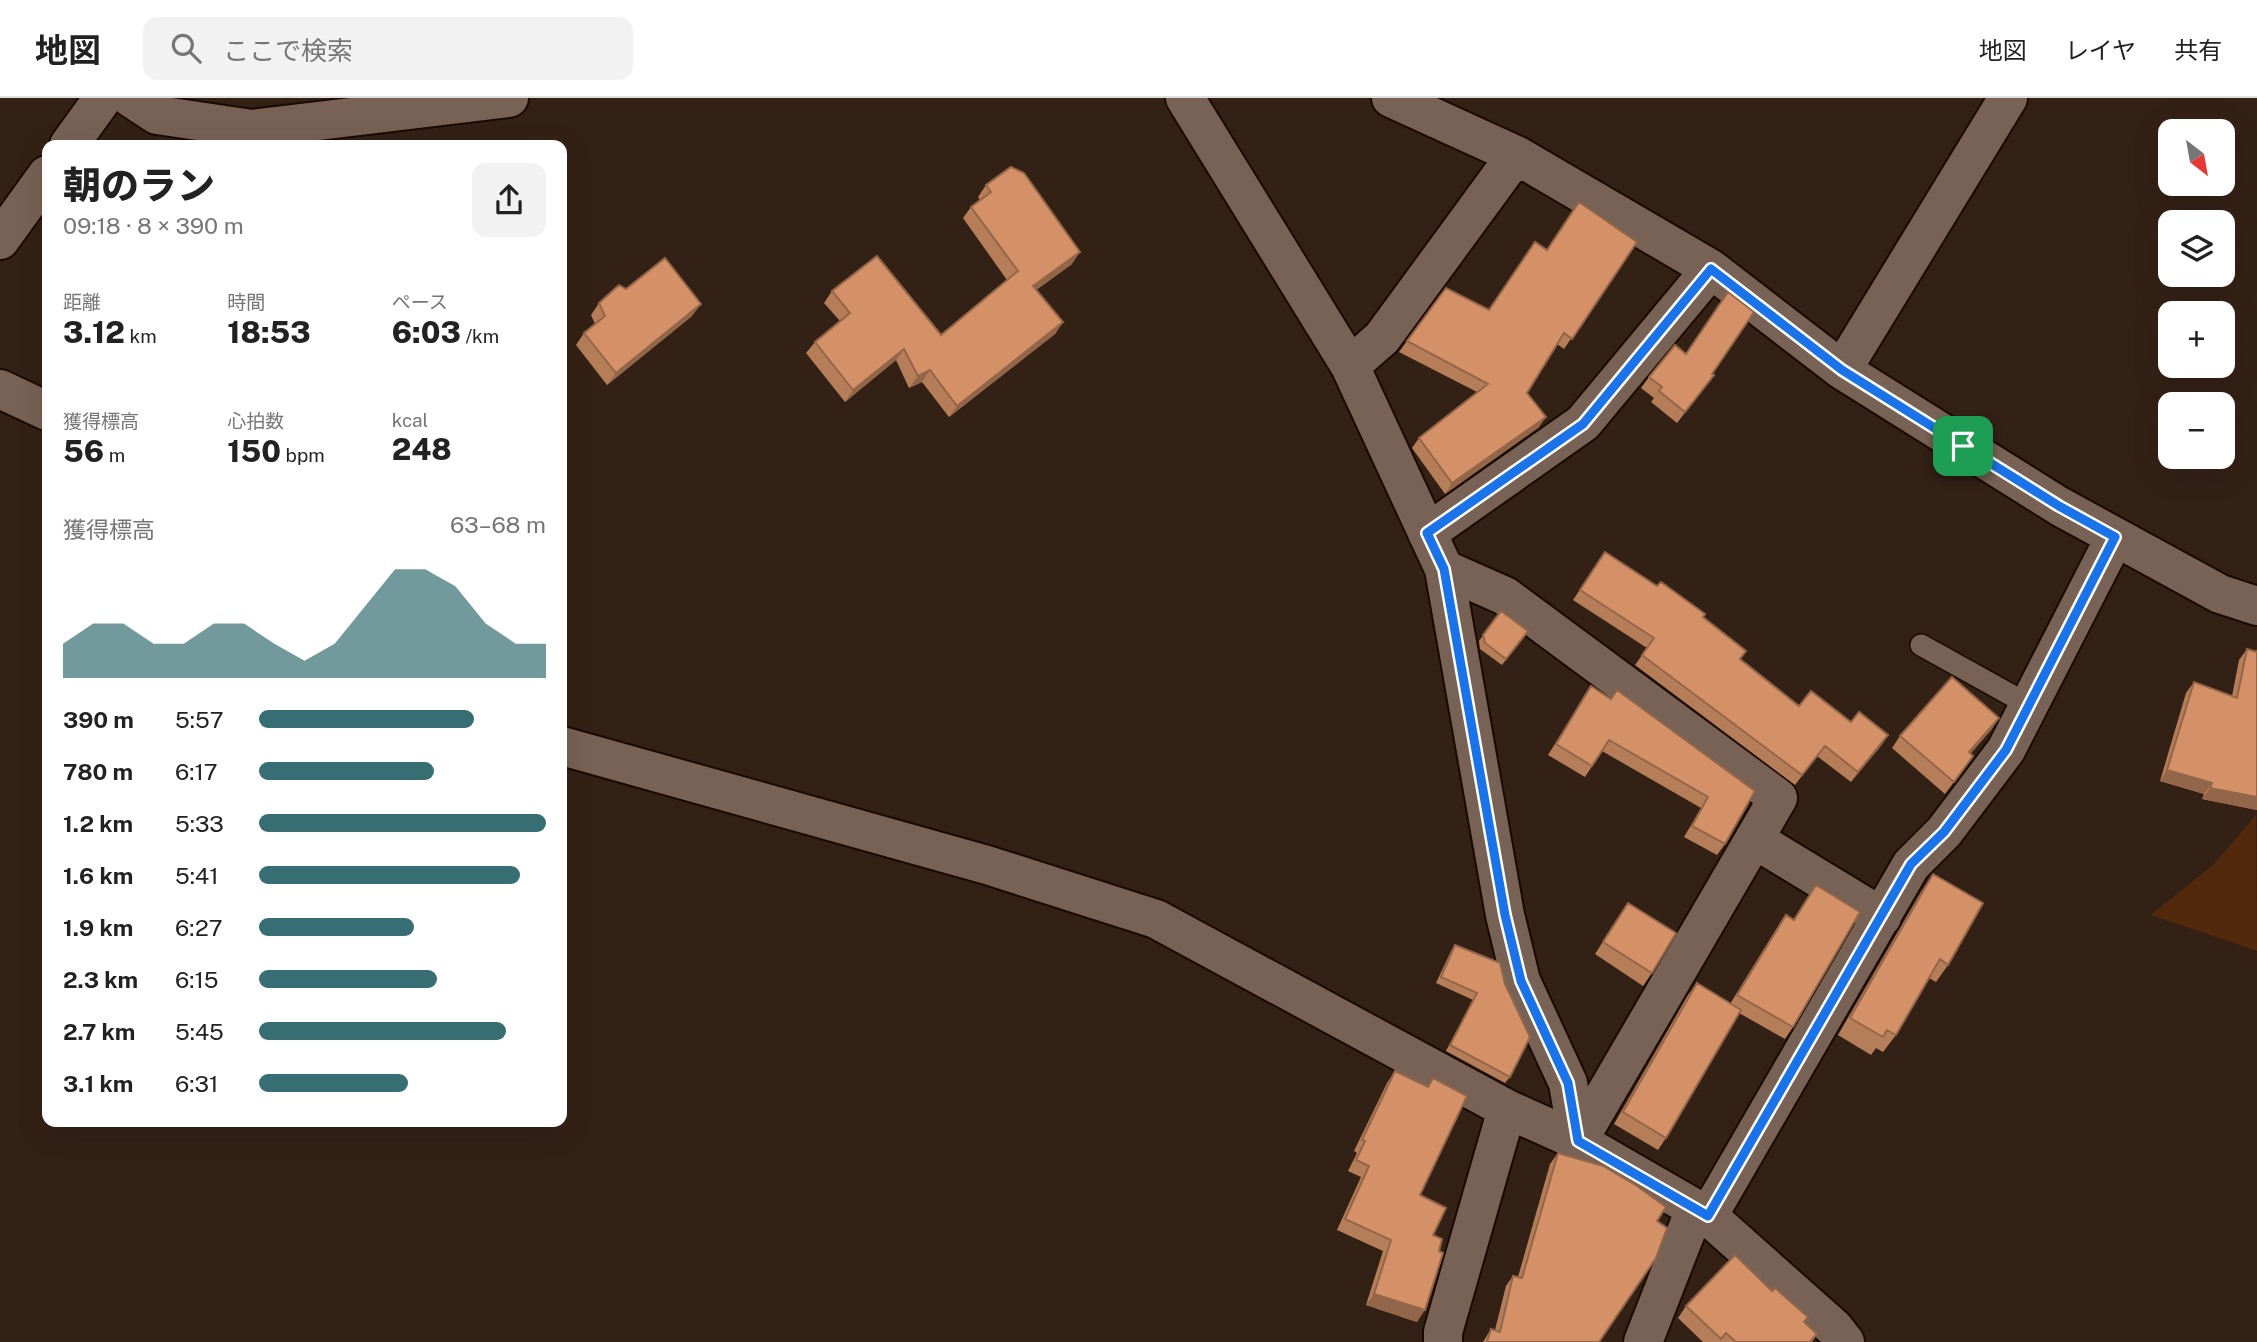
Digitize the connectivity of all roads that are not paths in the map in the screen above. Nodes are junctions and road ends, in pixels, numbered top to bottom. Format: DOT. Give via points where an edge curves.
graph roads {
  1 [pos="103,98"];
  2 [pos="131,98"];
  3 [pos="509,98"];
  4 [pos="1185,98"];
  5 [pos="1391,98"];
  6 [pos="2008,98"];
  7 [pos="73,140"];
  8 [pos="1516,155"];
  9 [pos="42,182"];
  10 [pos="0,240"];
  11 [pos="1711,269"];
  12 [pos="1350,366"];
  13 [pos="1842,370"];
  14 [pos="0,389"];
  15 [pos="42,409"];
  16 [pos="1427,533"];
  17 [pos="2115,537"];
  18 [pos="1444,569"];
  19 [pos="2257,606"];
  20 [pos="1921,645"];
  21 [pos="2029,705"];
  22 [pos="567,747"];
  23 [pos="1754,839"];
  24 [pos="1882,917"];
  25 [pos="1507,1109"];
  26 [pos="1578,1141"];
  27 [pos="1702,1212"];
  28 [pos="1443,1342"];
  29 [pos="1643,1342"];
  30 [pos="1845,1342"];
  1 -- 7 [label="street"];
  2 -- 3 [label="street" via="157,115 252,129"];
  4 -- 12 [label="street"];
  5 -- 8 [label="street"];
  6 -- 13 [label="street"];
  8 -- 11 [label="street"];
  8 -- 12 [label="street" via="1382,338"];
  9 -- 10 [label="street"];
  11 -- 13 [label="street"];
  11 -- 16 [label="street" via="1583,424"];
  12 -- 16 [label="street"];
  13 -- 17 [label="street"];
  14 -- 15 [label="street"];
  16 -- 18 [label="street"];
  17 -- 19 [label="street" via="2220,594"];
  17 -- 21 [label="street"];
  18 -- 23 [label="street" via="1505,596 1778,797"];
  18 -- 26 [label="street" via="1505,915 1521,981 1568,1083"];
  20 -- 21 [label="lane"];
  21 -- 24 [label="street" via="2006,750 1944,832 1911,864"];
  22 -- 25 [label="street" via="986,865 1156,919"];
  23 -- 24 [label="street"];
  23 -- 26 [label="street"];
  24 -- 27 [label="street"];
  25 -- 26 [label="street"];
  25 -- 28 [label="street"];
  26 -- 27 [label="street"];
  27 -- 29 [label="street"];
  27 -- 30 [label="street"];
}
